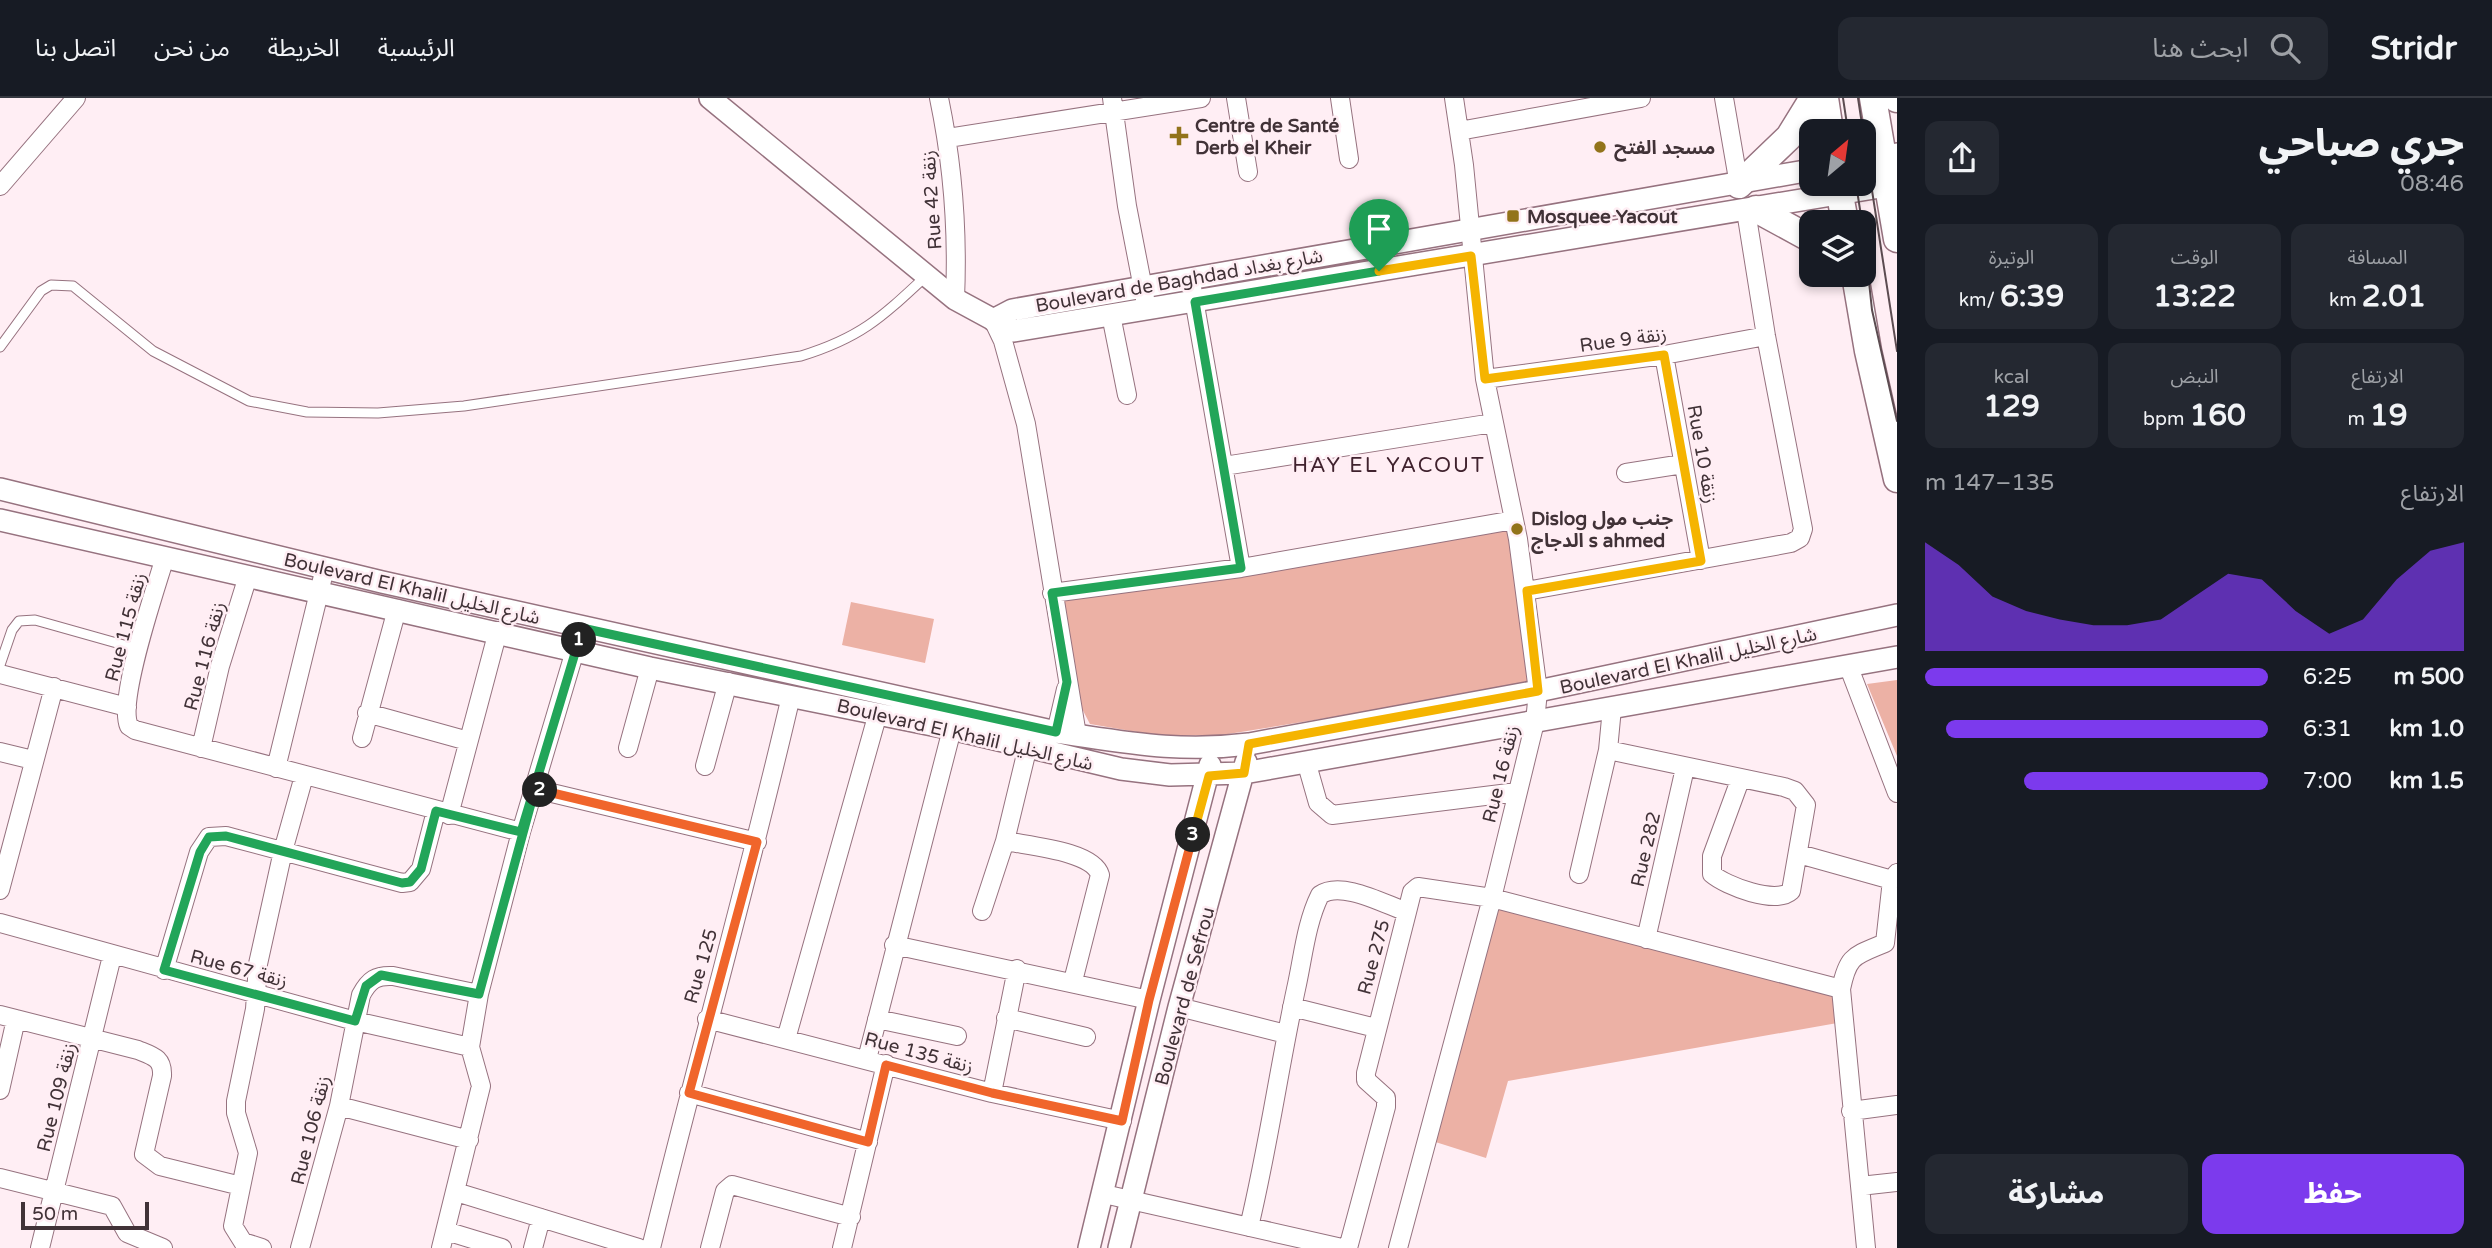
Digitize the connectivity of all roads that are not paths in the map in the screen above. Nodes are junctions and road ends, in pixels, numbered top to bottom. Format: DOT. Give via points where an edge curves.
graph roads {
  1 [pos="76,98"];
  2 [pos="710,98"];
  3 [pos="939,98"];
  4 [pos="1201,98"];
  5 [pos="1236,98"];
  6 [pos="1340,98"];
  7 [pos="1454,98"];
  8 [pos="1640,98"];
  9 [pos="1724,98"];
  10 [pos="1813,98"];
  11 [pos="1825,98"];
  12 [pos="1873,98"];
  13 [pos="1113,104"];
  14 [pos="1828,119"];
  15 [pos="1459,131"];
  16 [pos="948,138"];
  17 [pos="1881,157"];
  18 [pos="1349,159"];
  19 [pos="1248,172"];
  20 [pos="1799,172"];
  21 [pos="1739,185"];
  22 [pos="1892,185"];
  23 [pos="0,186"];
  24 [pos="1807,196"];
  25 [pos="1751,210"];
  26 [pos="1469,228"];
  27 [pos="1799,233"];
  28 [pos="1897,239"];
  29 [pos="1471,256"];
  30 [pos="926,275"];
  31 [pos="1190,278"];
  32 [pos="1144,286"];
  33 [pos="1857,287"];
  34 [pos="955,299"];
  35 [pos="1195,302"];
  36 [pos="1147,309"];
  37 [pos="1111,315"];
  38 [pos="993,320"];
  39 [pos="1766,336"];
  40 [pos="0,346"];
  41 [pos="1664,355"];
  42 [pos="1485,379"];
  43 [pos="1127,395"];
  44 [pos="1493,423"];
  45 [pos="1683,464"];
  46 [pos="1224,466"];
  47 [pos="1626,473"];
  48 [pos="1897,479"];
  49 [pos="0,489"];
  50 [pos="128,517"];
  51 [pos="0,520"];
  52 [pos="1514,520"];
  53 [pos="121,547"];
  54 [pos="166,557"];
  55 [pos="1701,561"];
  56 [pos="325,568"];
  57 [pos="1241,568"];
  58 [pos="248,576"];
  59 [pos="1527,591"];
  60 [pos="320,593"];
  61 [pos="1052,593"];
  62 [pos="397,609"];
  63 [pos="1897,615"];
  64 [pos="582,628"];
  65 [pos="498,631"];
  66 [pos="1778,641"];
  67 [pos="138,649"];
  68 [pos="577,649"];
  69 [pos="1897,657"];
  70 [pos="0,665"];
  71 [pos="1848,665"];
  72 [pos="650,668"];
  73 [pos="0,674"];
  74 [pos="1785,677"];
  75 [pos="728,682"];
  76 [pos="1067,682"];
  77 [pos="54,687"];
  78 [pos="1538,691"];
  79 [pos="791,696"];
  80 [pos="127,707"];
  81 [pos="1612,708"];
  82 [pos="368,713"];
  83 [pos="878,713"];
  84 [pos="1535,722"];
  85 [pos="952,729"];
  86 [pos="1056,732"];
  87 [pos="1077,735"];
  88 [pos="362,738"];
  89 [pos="468,741"];
  90 [pos="1249,744"];
  91 [pos="1028,746"];
  92 [pos="201,748"];
  93 [pos="628,748"];
  94 [pos="1212,749"];
  95 [pos="1608,750"];
  96 [pos="0,752"];
  97 [pos="33,760"];
  98 [pos="1306,761"];
  99 [pos="705,766"];
  100 [pos="276,768"];
  101 [pos="1685,768"];
  102 [pos="1244,773"];
  103 [pos="304,776"];
  104 [pos="1209,776"];
  105 [pos="1740,780"];
  106 [pos="535,789"];
  107 [pos="1517,792"];
  108 [pos="1897,793"];
  109 [pos="442,813"];
  110 [pos="8,824"];
  111 [pos="521,832"];
  112 [pos="1005,841"];
  113 [pos="757,842"];
  114 [pos="283,851"];
  115 [pos="1799,854"];
  116 [pos="1579,874"];
  117 [pos="1895,876"];
  118 [pos="0,890"];
  119 [pos="1492,898"];
  120 [pos="982,911"];
  121 [pos="1407,912"];
  122 [pos="0,923"];
  123 [pos="1646,939"];
  124 [pos="1891,944"];
  125 [pos="894,945"];
  126 [pos="111,956"];
  127 [pos="1017,969"];
  128 [pos="164,970"];
  129 [pos="1073,981"];
  130 [pos="1842,989"];
  131 [pos="256,994"];
  132 [pos="479,994"];
  133 [pos="1149,1000"];
  134 [pos="1179,1007"];
  135 [pos="1292,1007"];
  136 [pos="8,1017"];
  137 [pos="1006,1018"];
  138 [pos="707,1019"];
  139 [pos="877,1019"];
  140 [pos="355,1021"];
  141 [pos="1376,1028"];
  142 [pos="1286,1034"];
  143 [pos="957,1036"];
  144 [pos="1086,1037"];
  145 [pos="92,1038"];
  146 [pos="786,1039"];
  147 [pos="470,1048"];
  148 [pos="867,1059"];
  149 [pos="886,1065"];
  150 [pos="0,1090"];
  151 [pos="689,1093"];
  152 [pos="992,1093"];
  153 [pos="1897,1105"];
  154 [pos="339,1106"];
  155 [pos="1851,1111"];
  156 [pos="1122,1121"];
  157 [pos="469,1139"];
  158 [pos="868,1142"];
  159 [pos="0,1178"];
  160 [pos="1897,1182"];
  161 [pos="240,1186"];
  162 [pos="1860,1186"];
  163 [pos="53,1191"];
  164 [pos="456,1192"];
  165 [pos="1104,1194"];
  166 [pos="1133,1200"];
  167 [pos="851,1217"];
  168 [pos="541,1218"];
  169 [pos="1249,1227"];
  170 [pos="444,1239"];
  171 [pos="257,1247"];
  172 [pos="40,1248"];
  173 [pos="163,1248"];
  174 [pos="300,1248"];
  175 [pos="502,1248"];
  176 [pos="533,1248"];
  177 [pos="639,1248"];
  178 [pos="650,1248"];
  179 [pos="710,1248"];
  180 [pos="842,1248"];
  181 [pos="1089,1248"];
  182 [pos="1119,1248"];
  183 [pos="1342,1248"];
  184 [pos="1348,1248"];
  185 [pos="1398,1248"];
  186 [pos="1867,1248"];
  1 -- 23 [label="street"];
  2 -- 30 [label="street, Boulevard de Baghdad شارع بغداد"];
  3 -- 16 [label="street, Rue 42 زنقة"];
  4 -- 13 [label="street"];
  5 -- 19 [label="street"];
  6 -- 18 [label="street"];
  7 -- 15 [label="street"];
  8 -- 15 [label="street"];
  9 -- 21 [label="street"];
  10 -- 21 [label="main road" via="1789,137"];
  11 -- 14 [label="main road"];
  12 -- 17 [label="main road"];
  13 -- 16 [label="street"];
  13 -- 32 [label="street"];
  15 -- 26 [label="street, Rue 16 زنقة"];
  16 -- 34 [label="street, Rue 42 زنقة" via="957,244"];
  17 -- 22 [label="main road"];
  20 -- 21 [label="street, Boulevard de Baghdad شارع بغداد"];
  21 -- 26 [label="street, Boulevard de Baghdad شارع بغداد"];
  22 -- 28 [label="main road"];
  24 -- 25 [label="street, Boulevard de Baghdad شارع بغداد"];
  25 -- 27 [label="main road"];
  25 -- 29 [label="street, Boulevard de Baghdad شارع بغداد"];
  25 -- 39 [label="street"];
  26 -- 29 [label="street, Rue 16 زنقة"];
  26 -- 31 [label="street, Boulevard de Baghdad شارع بغداد"];
  29 -- 35 [label="street, Boulevard de Baghdad شارع بغداد"];
  29 -- 42 [label="street, Rue 16 زنقة"];
  30 -- 34 [label="street, Boulevard de Baghdad شارع بغداد"];
  30 -- 40 [label="lane" via="866,330 801,356 516,399 378,414 307,412 249,401 153,351 73,286 51,285 41,291"];
  31 -- 32 [label="street, Boulevard de Baghdad شارع بغداد"];
  31 -- 35 [label="street"];
  32 -- 36 [label="street"];
  32 -- 38 [label="street, Boulevard de Baghdad شارع بغداد" via="1012,310"];
  33 -- 48 [label="main road"];
  34 -- 38 [label="street, Boulevard de Baghdad شارع بغداد"];
  35 -- 36 [label="street, Boulevard de Baghdad شارع بغداد"];
  35 -- 46 [label="street"];
  36 -- 37 [label="street, Boulevard de Baghdad شارع بغداد"];
  37 -- 38 [label="street, Boulevard de Baghdad شارع بغداد" via="1014,331"];
  37 -- 43 [label="street"];
  38 -- 61 [label="street" via="1026,425"];
  39 -- 41 [label="street, Rue 9 زنقة"];
  39 -- 55 [label="street" via="1802,534 1791,544"];
  41 -- 42 [label="street, Rue 9 زنقة"];
  41 -- 45 [label="street, Rue 10 زنقة"];
  42 -- 44 [label="street, Rue 16 زنقة"];
  44 -- 46 [label="street"];
  44 -- 52 [label="street, Rue 16 زنقة"];
  45 -- 47 [label="street"];
  45 -- 55 [label="street, Rue 10 زنقة"];
  46 -- 57 [label="street"];
  49 -- 50 [label="street, Boulevard El Khalil شارع الخليل"];
  50 -- 53 [label="street"];
  50 -- 56 [label="street, Boulevard El Khalil شارع الخليل"];
  51 -- 53 [label="street, Boulevard El Khalil شارع الخليل"];
  52 -- 57 [label="street"];
  52 -- 59 [label="street, Rue 16 زنقة"];
  53 -- 54 [label="street, Boulevard El Khalil شارع الخليل"];
  54 -- 58 [label="street, Boulevard El Khalil شارع الخليل"];
  54 -- 67 [label="street, Rue 115 زنقة"];
  55 -- 59 [label="street"];
  56 -- 60 [label="street"];
  56 -- 64 [label="street, Boulevard El Khalil شارع الخليل"];
  57 -- 61 [label="street"];
  58 -- 60 [label="street, Boulevard El Khalil شارع الخليل"];
  58 -- 92 [label="street, Rue 116 زنقة"];
  59 -- 78 [label="street, Rue 16 زنقة"];
  60 -- 62 [label="street, Boulevard El Khalil شارع الخليل"];
  60 -- 100 [label="street"];
  61 -- 76 [label="street"];
  62 -- 65 [label="street, Boulevard El Khalil شارع الخليل"];
  62 -- 82 [label="street"];
  63 -- 66 [label="street, Boulevard El Khalil شارع الخليل"];
  64 -- 68 [label="street"];
  64 -- 86 [label="street, Boulevard El Khalil شارع الخليل"];
  65 -- 68 [label="street, Boulevard El Khalil شارع الخليل"];
  65 -- 89 [label="street"];
  66 -- 74 [label="street"];
  66 -- 78 [label="street, Boulevard El Khalil شارع الخليل"];
  67 -- 70 [label="lane" via="34,620 19,621"];
  67 -- 80 [label="street, Rue 115 زنقة"];
  68 -- 72 [label="street, Boulevard El Khalil شارع الخليل"];
  68 -- 106 [label="street"];
  69 -- 71 [label="street, Boulevard El Khalil شارع الخليل"];
  71 -- 74 [label="street, Boulevard El Khalil شارع الخليل"];
  71 -- 108 [label="street"];
  72 -- 75 [label="street, Boulevard El Khalil شارع الخليل"];
  72 -- 93 [label="street"];
  73 -- 77 [label="street"];
  74 -- 81 [label="street, Boulevard El Khalil شارع الخليل"];
  75 -- 79 [label="street, Boulevard El Khalil شارع الخليل"];
  75 -- 99 [label="street"];
  76 -- 86 [label="street"];
  76 -- 87 [label="street"];
  77 -- 80 [label="street"];
  77 -- 97 [label="street"];
  78 -- 84 [label="street, Rue 16 زنقة"];
  78 -- 90 [label="street, Boulevard El Khalil شارع الخليل"];
  79 -- 83 [label="street, Boulevard El Khalil شارع الخليل"];
  79 -- 113 [label="street, Rue 125"];
  80 -- 92 [label="street" via="127,721 135,730"];
  81 -- 84 [label="street, Boulevard El Khalil شارع الخليل"];
  81 -- 95 [label="street"];
  82 -- 88 [label="street"];
  82 -- 89 [label="street"];
  83 -- 85 [label="street, Boulevard El Khalil شارع الخليل"];
  83 -- 146 [label="street"];
  84 -- 98 [label="street, Boulevard El Khalil شارع الخليل"];
  84 -- 107 [label="street, Rue 16 زنقة"];
  85 -- 91 [label="street, Boulevard El Khalil شارع الخليل"];
  85 -- 125 [label="street"];
  86 -- 87 [label="street, Boulevard El Khalil شارع الخليل"];
  87 -- 94 [label="street, Boulevard El Khalil شارع الخليل" via="1112,743"];
  89 -- 109 [label="street"];
  90 -- 94 [label="street, Boulevard El Khalil شارع الخليل"];
  90 -- 102 [label="street, Boulevard de Sefrou"];
  91 -- 104 [label="street, Boulevard El Khalil شارع الخليل" via="1121,769"];
  91 -- 112 [label="street"];
  92 -- 100 [label="street"];
  94 -- 104 [label="street, Boulevard de Sefrou"];
  95 -- 101 [label="street"];
  95 -- 116 [label="street"];
  96 -- 97 [label="street"];
  97 -- 110 [label="street"];
  98 -- 102 [label="street, Boulevard El Khalil شارع الخليل"];
  98 -- 107 [label="street" via="1318,803 1332,815"];
  100 -- 103 [label="street"];
  101 -- 105 [label="street"];
  101 -- 123 [label="street, Rue 282"];
  102 -- 104 [label="street, Boulevard El Khalil شارع الخليل"];
  102 -- 134 [label="street, Boulevard de Sefrou"];
  103 -- 109 [label="street"];
  103 -- 114 [label="street"];
  104 -- 133 [label="street, Boulevard de Sefrou"];
  105 -- 115 [label="street" via="1784,788 1802,798 1806,805"];
  105 -- 115 [label="street" via="1712,856 1712,874 1729,885 1780,897 1791,891"];
  106 -- 111 [label="street"];
  106 -- 113 [label="street"];
  107 -- 119 [label="street, Rue 16 زنقة"];
  109 -- 111 [label="street"];
  109 -- 114 [label="street" via="421,869 410,882 390,881"];
  110 -- 118 [label="street"];
  111 -- 132 [label="street"];
  112 -- 120 [label="street"];
  112 -- 129 [label="street" via="1086,858 1100,875"];
  113 -- 138 [label="street, Rue 125"];
  114 -- 128 [label="street" via="226,836 209,837 200,852"];
  114 -- 131 [label="street" via="258,964"];
  115 -- 117 [label="street"];
  117 -- 124 [label="street"];
  119 -- 121 [label="street, Rue 275" via="1414,889"];
  119 -- 123 [label="street"];
  119 -- 185 [label="street, Rue 16 زنقة"];
  121 -- 135 [label="street" via="1346,891 1331,889 1320,895"];
  121 -- 141 [label="street, Rue 275"];
  122 -- 126 [label="street, Rue 67 زنقة"];
  123 -- 130 [label="street"];
  124 -- 130 [label="street" via="1853,956"];
  125 -- 127 [label="street"];
  125 -- 139 [label="street"];
  126 -- 128 [label="street, Rue 67 زنقة"];
  126 -- 145 [label="street, Rue 109 زنقة"];
  127 -- 129 [label="street"];
  127 -- 137 [label="street"];
  128 -- 131 [label="street, Rue 67 زنقة"];
  129 -- 133 [label="street"];
  130 -- 155 [label="street"];
  131 -- 140 [label="street, Rue 67 زنقة"];
  131 -- 161 [label="street" via="236,1101 248,1153"];
  132 -- 140 [label="street, Rue 106 زنقة" via="381,975 366,986"];
  132 -- 147 [label="street"];
  133 -- 156 [label="street, Boulevard de Sefrou"];
  134 -- 142 [label="street"];
  134 -- 166 [label="street, Boulevard de Sefrou"];
  135 -- 141 [label="street"];
  135 -- 142 [label="street"];
  136 -- 145 [label="street"];
  136 -- 150 [label="street"];
  137 -- 144 [label="street"];
  137 -- 152 [label="street"];
  138 -- 146 [label="street, Rue 135 زنقة"];
  138 -- 151 [label="street, Rue 125"];
  139 -- 143 [label="street"];
  139 -- 148 [label="street"];
  140 -- 147 [label="street, Rue 67 زنقة"];
  140 -- 154 [label="street, Rue 106 زنقة"];
  141 -- 184 [label="street, Rue 275" via="1366,1080 1382,1092 1386,1107"];
  142 -- 169 [label="street"];
  145 -- 161 [label="street" via="151,1055 162,1065 144,1143 151,1161"];
  145 -- 163 [label="street, Rue 109 زنقة"];
  146 -- 148 [label="street, Rue 135 زنقة"];
  147 -- 157 [label="street" via="481,1086"];
  148 -- 149 [label="street, Rue 135 زنقة"];
  149 -- 152 [label="street, Rue 135 زنقة"];
  149 -- 158 [label="street"];
  151 -- 158 [label="street"];
  151 -- 178 [label="street, Rue 125"];
  152 -- 156 [label="street, Rue 135 زنقة"];
  153 -- 155 [label="street"];
  154 -- 157 [label="street"];
  154 -- 174 [label="street, Rue 106 زنقة"];
  155 -- 162 [label="street"];
  156 -- 165 [label="street, Boulevard de Sefrou"];
  157 -- 164 [label="street"];
  158 -- 167 [label="street"];
  159 -- 163 [label="street"];
  160 -- 162 [label="street"];
  161 -- 171 [label="street" via="233,1226 239,1239"];
  162 -- 186 [label="street"];
  163 -- 172 [label="street, Rue 109 زنقة"];
  163 -- 173 [label="street" via="112,1206 127,1233"];
  164 -- 168 [label="street"];
  164 -- 170 [label="street"];
  165 -- 166 [label="street"];
  165 -- 181 [label="street, Boulevard de Sefrou"];
  166 -- 169 [label="street"];
  166 -- 182 [label="street, Boulevard de Sefrou"];
  167 -- 179 [label="street" via="739,1185 728,1188 723,1198"];
  167 -- 180 [label="street"];
  168 -- 176 [label="street"];
  168 -- 177 [label="street"];
  169 -- 183 [label="street"];
  170 -- 175 [label="street"];
}
